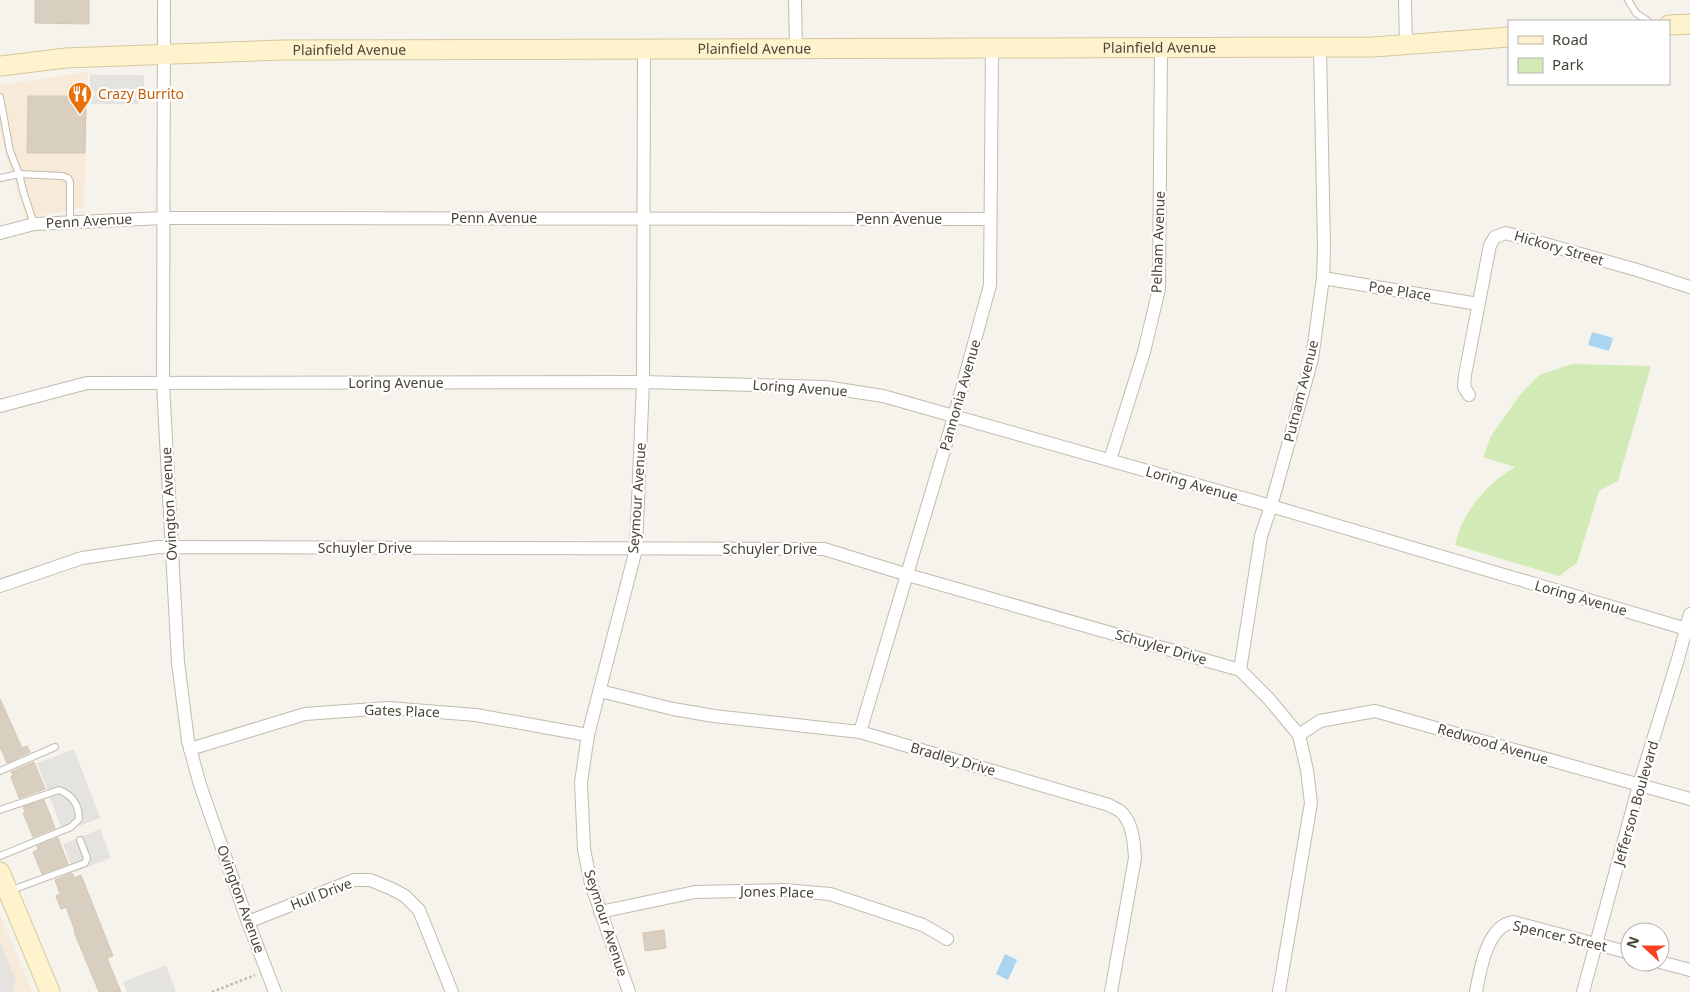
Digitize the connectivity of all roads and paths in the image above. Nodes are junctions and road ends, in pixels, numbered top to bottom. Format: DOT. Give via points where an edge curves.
graph roads {
  1 [pos="164,0"];
  2 [pos="795,0"];
  3 [pos="1405,0"];
  4 [pos="1628,0"];
  5 [pos="1646,20"];
  6 [pos="1690,24"];
  7 [pos="1670,25"];
  8 [pos="1508,37"];
  9 [pos="1406,44"];
  10 [pos="992,48"];
  11 [pos="1160,48"];
  12 [pos="1320,48"];
  13 [pos="796,49"];
  14 [pos="644,50"];
  15 [pos="164,54"];
  16 [pos="0,66"];
  17 [pos="0,96"];
  18 [pos="19,174"];
  19 [pos="0,178"];
  20 [pos="164,218"];
  21 [pos="644,218"];
  22 [pos="990,219"];
  23 [pos="70,222"];
  24 [pos="34,224"];
  25 [pos="0,233"];
  26 [pos="1322,278"];
  27 [pos="1690,287"];
  28 [pos="1478,304"];
  29 [pos="643,382"];
  30 [pos="163,384"];
  31 [pos="1469,395"];
  32 [pos="0,406"];
  33 [pos="954,417"];
  34 [pos="1110,460"];
  35 [pos="1271,506"];
  36 [pos="171,547"];
  37 [pos="636,549"];
  38 [pos="908,575"];
  39 [pos="0,586"];
  40 [pos="1690,614"];
  41 [pos="1688,629"];
  42 [pos="1240,670"];
  43 [pos="600,691"];
  44 [pos="860,732"];
  45 [pos="588,735"];
  46 [pos="1299,735"];
  47 [pos="55,747"];
  48 [pos="190,749"];
  49 [pos="0,771"];
  50 [pos="1640,785"];
  51 [pos="1690,799"];
  52 [pos="0,810"];
  53 [pos="80,840"];
  54 [pos="0,856"];
  55 [pos="0,872"];
  56 [pos="8,892"];
  57 [pos="600,912"];
  58 [pos="248,922"];
  59 [pos="947,939"];
  60 [pos="1596,944"];
  61 [pos="1620,950"];
  62 [pos="1670,965"];
  63 [pos="1690,970"];
  64 [pos="255,975"];
  65 [pos="50,992"];
  66 [pos="212,992"];
  67 [pos="275,992"];
  68 [pos="452,992"];
  69 [pos="629,992"];
  70 [pos="1111,992"];
  71 [pos="1279,992"];
  72 [pos="1476,992"];
  73 [pos="1582,992"];
  1 -- 15 [label="street, Ovington Avenue"];
  2 -- 13 [label="street"];
  3 -- 9 [label="street"];
  4 -- 5 [label="lane" via="1636,13"];
  6 -- 7 [label="street"];
  8 -- 9 [label="street, Plainfield Avenue"];
  9 -- 12 [label="street, Plainfield Avenue"];
  10 -- 11 [label="street, Plainfield Avenue"];
  10 -- 13 [label="street, Plainfield Avenue"];
  10 -- 22 [label="street, Pannonia Avenue"];
  11 -- 12 [label="street, Plainfield Avenue"];
  11 -- 34 [label="street, Pelham Avenue" via="1159,289 1144,352"];
  12 -- 26 [label="street, Putnam Avenue"];
  13 -- 14 [label="street, Plainfield Avenue"];
  14 -- 15 [label="street, Plainfield Avenue" via="283,50"];
  14 -- 21 [label="street, Seymour Avenue"];
  15 -- 16 [label="street, Plainfield Avenue" via="66,58"];
  15 -- 20 [label="street, Ovington Avenue"];
  17 -- 18 [label="lane" via="10,151"];
  18 -- 19 [label="lane"];
  18 -- 23 [label="lane" via="68,178"];
  18 -- 24 [label="lane"];
  20 -- 21 [label="street, Penn Avenue"];
  20 -- 23 [label="street, Penn Avenue"];
  20 -- 30 [label="street, Ovington Avenue"];
  21 -- 22 [label="street, Penn Avenue"];
  21 -- 29 [label="street, Seymour Avenue"];
  22 -- 33 [label="street, Pannonia Avenue" via="990,285"];
  23 -- 24 [label="street, Penn Avenue"];
  24 -- 25 [label="street, Penn Avenue"];
  26 -- 28 [label="street, Poe Place"];
  26 -- 35 [label="street, Putnam Avenue" via="1312,359"];
  27 -- 28 [label="street, Hickory Street" via="1506,233 1495,237 1490,245"];
  28 -- 31 [label="street" via="1465,375 1464,387"];
  29 -- 30 [label="street, Loring Avenue"];
  29 -- 33 [label="street, Loring Avenue" via="825,387 883,396"];
  29 -- 37 [label="street, Seymour Avenue"];
  30 -- 32 [label="street, Loring Avenue" via="87,383"];
  30 -- 36 [label="street, Ovington Avenue"];
  33 -- 34 [label="street, Loring Avenue"];
  33 -- 38 [label="street, Pannonia Avenue"];
  34 -- 35 [label="street, Loring Avenue"];
  35 -- 41 [label="street, Loring Avenue"];
  35 -- 42 [label="street, Putnam Avenue" via="1261,536"];
  36 -- 37 [label="street, Schuyler Drive"];
  36 -- 39 [label="street, Schuyler Drive" via="82,558"];
  36 -- 48 [label="street, Ovington Avenue" via="178,662"];
  37 -- 38 [label="street, Schuyler Drive" via="824,549"];
  37 -- 43 [label="street, Seymour Avenue"];
  38 -- 42 [label="street, Schuyler Drive"];
  38 -- 44 [label="street, Pannonia Avenue"];
  40 -- 41 [label="street, Jefferson Boulevard"];
  41 -- 50 [label="street, Jefferson Boulevard"];
  42 -- 46 [label="street"];
  43 -- 44 [label="street, Bradley Drive" via="714,716"];
  43 -- 45 [label="street, Seymour Avenue"];
  44 -- 70 [label="street, Bradley Drive" via="1109,805 1121,812 1134,840 1134,858"];
  45 -- 48 [label="street, Gates Place" via="476,715 388,708 305,714"];
  45 -- 57 [label="street, Seymour Avenue" via="581,782 584,849"];
  46 -- 50 [label="street, Redwood Avenue" via="1320,721 1374,711"];
  46 -- 71 [label="street" via="1311,803"];
  47 -- 49 [label="lane"];
  48 -- 58 [label="street, Ovington Avenue"];
  50 -- 51 [label="street, Redwood Avenue"];
  50 -- 60 [label="street, Jefferson Boulevard"];
  52 -- 54 [label="lane" via="60,790 76,803 79,812 79,819 71,827"];
  53 -- 56 [label="lane" via="87,858 85,863"];
  55 -- 56 [label="street"];
  56 -- 65 [label="street"];
  57 -- 59 [label="street, Jones Place" via="695,892 784,890 830,894 923,925"];
  57 -- 69 [label="street, Seymour Avenue"];
  58 -- 67 [label="street, Ovington Avenue"];
  58 -- 68 [label="street, Hull Drive" via="354,880 370,880 405,896 419,910"];
  60 -- 61 [label="street, Spencer Street"];
  60 -- 72 [label="street, Spencer Street" via="1508,923 1498,929 1484,954"];
  60 -- 73 [label="street, Jefferson Boulevard"];
  62 -- 63 [label="street"];
  64 -- 66 [label="path"];
}
